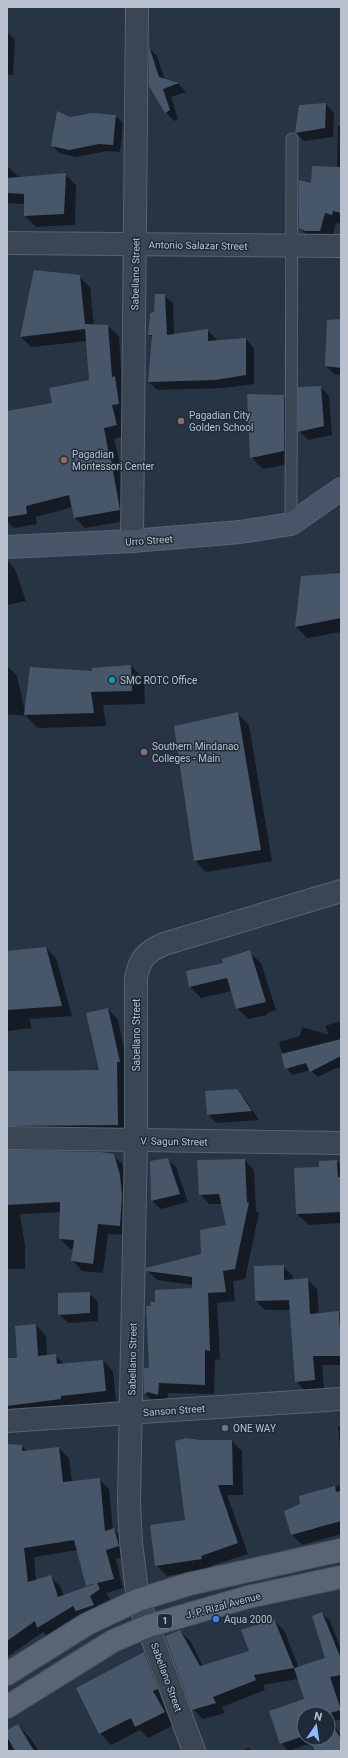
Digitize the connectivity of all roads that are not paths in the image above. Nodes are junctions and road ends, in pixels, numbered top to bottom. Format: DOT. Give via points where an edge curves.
graph roads {
  1 [pos="137,7"];
  2 [pos="292,139"];
  3 [pos="7,243"];
  4 [pos="135,244"];
  5 [pos="290,246"];
  6 [pos="341,246"];
  7 [pos="341,489"];
  8 [pos="291,524"];
  9 [pos="132,541"];
  10 [pos="7,547"];
  11 [pos="341,891"];
  12 [pos="7,1138"];
  13 [pos="136,1140"];
  14 [pos="341,1143"];
  15 [pos="341,1399"];
  16 [pos="131,1413"];
  17 [pos="7,1421"];
  18 [pos="341,1550"];
  19 [pos="341,1577"];
  20 [pos="138,1600"];
  21 [pos="148,1626"];
  22 [pos="7,1674"];
  23 [pos="7,1708"];
  24 [pos="194,1751"];
  1 -- 4 [label="street, Sabellano Street"];
  2 -- 5 [label="lane"];
  3 -- 4 [label="street, Antonio Salazar Street"];
  4 -- 5 [label="street, Antonio Salazar Street"];
  4 -- 9 [label="street, Sabellano Street"];
  5 -- 6 [label="street, Antonio Salazar Street"];
  5 -- 8 [label="lane"];
  7 -- 8 [label="street"];
  8 -- 9 [label="street, Urro Street" via="240,532"];
  9 -- 10 [label="street, Urro Street"];
  11 -- 13 [label="street, Sabellano Street" via="149,950 138,967 136,978"];
  12 -- 13 [label="street, V. Sagun Street"];
  13 -- 14 [label="street, V. Sagun Street"];
  13 -- 16 [label="street, Sabellano Street"];
  15 -- 16 [label="street, Sanson Street"];
  16 -- 17 [label="street, Sanson Street"];
  16 -- 20 [label="street, Sabellano Street" via="131,1542"];
  18 -- 20 [label="main road" via="189,1584"];
  19 -- 21 [label="main road, J. P. Rizal Avenue / 1" via="248,1597"];
  20 -- 21 [label="street, Sabellano Street"];
  20 -- 22 [label="main road" via="87,1624"];
  21 -- 23 [label="main road, J. P. Rizal Avenue / 1" via="113,1641"];
  21 -- 24 [label="street, Sabellano Street"];
}
